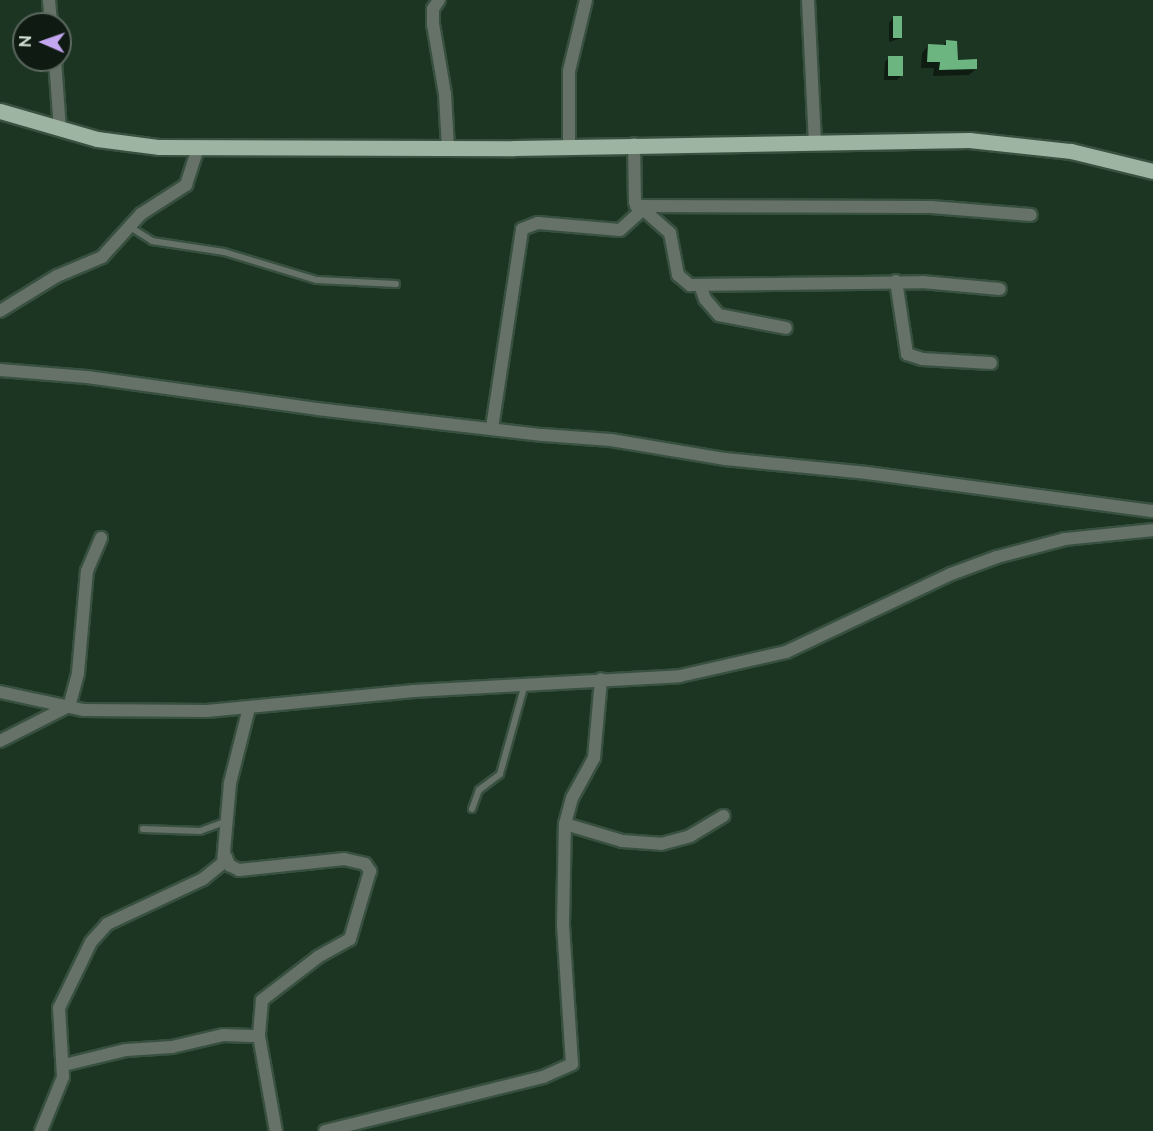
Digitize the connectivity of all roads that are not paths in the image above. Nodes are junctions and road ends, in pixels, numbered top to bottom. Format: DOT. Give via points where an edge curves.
graph roads {
  1 [pos="439,0"];
  2 [pos="586,0"];
  3 [pos="808,0"];
  4 [pos="56,72"];
  5 [pos="0,111"];
  6 [pos="60,130"];
  7 [pos="815,143"];
  8 [pos="634,144"];
  9 [pos="569,146"];
  10 [pos="198,147"];
  11 [pos="448,147"];
  12 [pos="1153,171"];
  13 [pos="639,208"];
  14 [pos="1031,215"];
  15 [pos="130,227"];
  16 [pos="896,281"];
  17 [pos="396,284"];
  18 [pos="700,285"];
  19 [pos="1000,289"];
  20 [pos="0,311"];
  21 [pos="786,328"];
  22 [pos="991,363"];
  23 [pos="0,370"];
  24 [pos="492,428"];
  25 [pos="1153,511"];
  26 [pos="1153,530"];
  27 [pos="101,538"];
  28 [pos="601,679"];
  29 [pos="525,684"];
  30 [pos="0,692"];
  31 [pos="69,707"];
  32 [pos="249,708"];
  33 [pos="0,741"];
  34 [pos="472,809"];
  35 [pos="723,816"];
  36 [pos="228,820"];
  37 [pos="565,824"];
  38 [pos="143,829"];
  39 [pos="226,858"];
  40 [pos="259,1036"];
  41 [pos="64,1065"];
  42 [pos="41,1131"];
  43 [pos="276,1131"];
  44 [pos="325,1131"];
  1 -- 11 [label="street" via="433,9 433,24 445,94"];
  2 -- 9 [label="street" via="569,71"];
  3 -- 7 [label="street"];
  4 -- 6 [label="street"];
  5 -- 6 [label="main road"];
  6 -- 10 [label="main road" via="128,144"];
  7 -- 8 [label="main road"];
  7 -- 12 [label="main road" via="969,140 1027,144 1112,159"];
  8 -- 9 [label="main road"];
  8 -- 13 [label="street"];
  9 -- 11 [label="main road"];
  10 -- 11 [label="main road"];
  10 -- 15 [label="street" via="186,185 150,207"];
  13 -- 14 [label="street" via="931,207"];
  13 -- 18 [label="street" via="655,217 670,233 681,280"];
  13 -- 24 [label="street" via="620,230 538,223 522,229"];
  15 -- 17 [label="lane" via="152,241 224,252 317,280"];
  15 -- 20 [label="street" via="102,257 57,276"];
  16 -- 18 [label="street"];
  16 -- 19 [label="street"];
  16 -- 22 [label="street" via="908,354 922,359"];
  18 -- 21 [label="street" via="710,307 719,315"];
  23 -- 24 [label="street" via="87,377 296,407"];
  24 -- 25 [label="street"];
  26 -- 28 [label="street" via="1065,539 997,557 951,574 786,652 680,676"];
  27 -- 31 [label="street" via="87,572 78,674"];
  28 -- 29 [label="street"];
  28 -- 37 [label="street" via="594,758 572,798"];
  29 -- 32 [label="street" via="345,696"];
  29 -- 34 [label="lane" via="502,768 497,778 478,790"];
  30 -- 31 [label="street"];
  31 -- 32 [label="street" via="111,711"];
  31 -- 33 [label="street"];
  32 -- 36 [label="street" via="230,783"];
  35 -- 37 [label="street" via="690,836 661,844 621,841"];
  36 -- 38 [label="lane" via="200,831"];
  36 -- 39 [label="street"];
  37 -- 44 [label="street" via="563,924 572,1064 543,1077"];
  39 -- 40 [label="street" via="229,865 239,870 344,859 365,864 370,871 350,939 266,994 260,1007"];
  39 -- 41 [label="street" via="203,879 107,924 91,942 59,1008"];
  40 -- 41 [label="street" via="223,1035 172,1047 126,1050"];
  40 -- 43 [label="street"];
  41 -- 42 [label="street" via="60,1089"];
}
